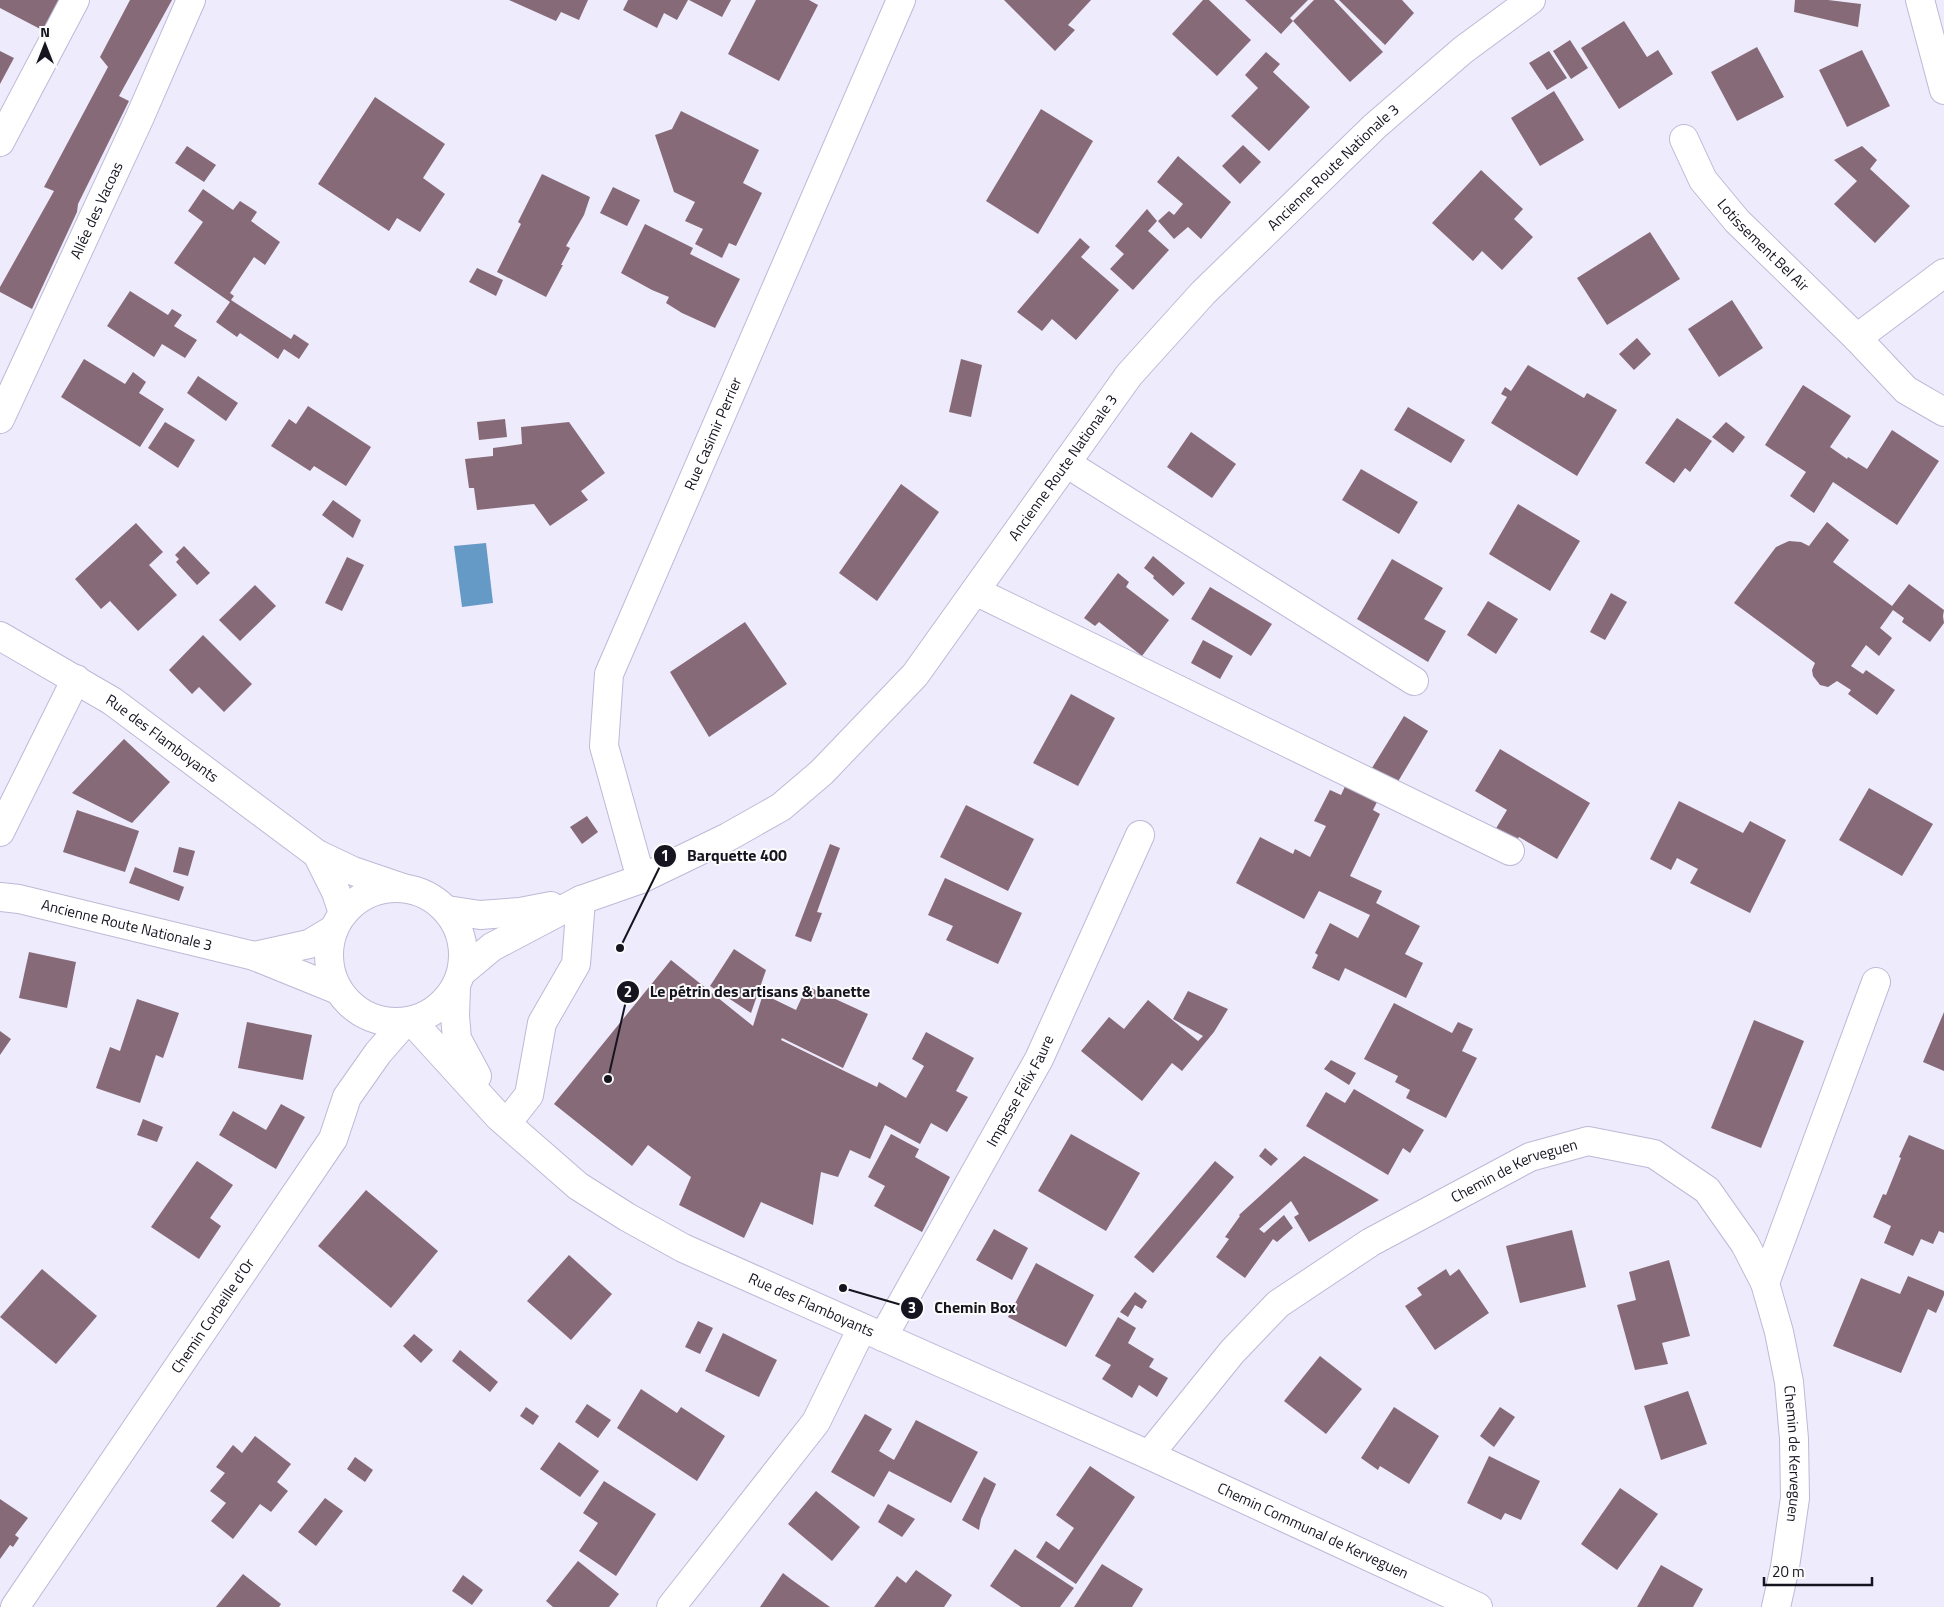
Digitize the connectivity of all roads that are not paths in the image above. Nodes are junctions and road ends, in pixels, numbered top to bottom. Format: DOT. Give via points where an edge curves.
graph roads {
  1 [pos="75,0"];
  2 [pos="191,0"];
  3 [pos="901,0"];
  4 [pos="1531,0"];
  5 [pos="1920,0"];
  6 [pos="1944,90"];
  7 [pos="1684,139"];
  8 [pos="0,142"];
  9 [pos="1944,273"];
  10 [pos="1857,338"];
  11 [pos="1944,412"];
  12 [pos="0,419"];
  13 [pos="1066,463"];
  14 [pos="975,591"];
  15 [pos="0,636"];
  16 [pos="76,679"];
  17 [pos="1414,681"];
  18 [pos="0,832"];
  19 [pos="1140,835"];
  20 [pos="1510,851"];
  21 [pos="317,854"];
  22 [pos="641,879"];
  23 [pos="403,888"];
  24 [pos="0,897"];
  25 [pos="581,900"];
  26 [pos="446,910"];
  27 [pos="338,921"];
  28 [pos="254,956"];
  29 [pos="459,979"];
  30 [pos="1876,982"];
  31 [pos="338,990"];
  32 [pos="405,1022"];
  33 [pos="503,1120"];
  34 [pos="1765,1283"];
  35 [pos="872,1332"];
  36 [pos="1149,1455"];
  37 [pos="15,1607"];
  38 [pos="671,1607"];
  39 [pos="1478,1607"];
  40 [pos="1776,1607"];
  1 -- 8 [label="street"];
  2 -- 12 [label="street, Allée des Vacoas"];
  3 -- 22 [label="street, Rue Casimir Perrier" via="609,674 604,746"];
  4 -- 13 [label="street, Ancienne Route Nationale 3" via="1463,50 1375,126 1203,292 1129,375"];
  5 -- 6 [label="street"];
  7 -- 10 [label="street, Lotissement Bel Air" via="1703,180 1737,220"];
  9 -- 10 [label="street"];
  10 -- 11 [label="street, Lotissement Bel Air" via="1906,390"];
  13 -- 14 [label="street, Ancienne Route Nationale 3"];
  13 -- 17 [label="street"];
  14 -- 20 [label="street"];
  14 -- 22 [label="street, Ancienne Route Nationale 3" via="914,675 822,772 781,807"];
  15 -- 16 [label="street, Rue des Flamboyants"];
  16 -- 18 [label="street"];
  16 -- 21 [label="street, Rue des Flamboyants" via="112,701"];
  19 -- 35 [label="street, Impasse Félix Faure" via="1039,1059"];
  21 -- 23 [label="street, Rue des Flamboyants" via="353,871"];
  21 -- 27 [label="street, Rue des Flamboyants" via="336,892"];
  22 -- 25 [label="street, Ancienne Route Nationale 3"];
  23 -- 26 [label="street" via="434,899"];
  23 -- 27 [label="street" via="370,893 355,901"];
  24 -- 28 [label="street, Ancienne Route Nationale 3"];
  25 -- 26 [label="street, Ancienne Route Nationale 3" via="520,912 480,915"];
  25 -- 29 [label="street, Ancienne Route Nationale 3" via="492,947"];
  25 -- 33 [label="street" via="576,964 542,1023 528,1095"];
  26 -- 29 [label="street" via="462,939 464,956"];
  27 -- 28 [label="street, Ancienne Route Nationale 3" via="309,944"];
  27 -- 31 [label="street" via="329,945 332,976"];
  28 -- 31 [label="street, Ancienne Route Nationale 3"];
  29 -- 32 [label="street" via="443,1004 426,1016"];
  29 -- 33 [label="street, Rue des Flamboyants" via="455,1016 457,1040"];
  30 -- 34 [label="street"];
  31 -- 32 [label="street" via="351,1006 367,1016 386,1022"];
  32 -- 33 [label="street, Rue des Flamboyants" via="418,1028"];
  32 -- 37 [label="street, Chemin Corbeille d'Or" via="347,1097 333,1139"];
  33 -- 35 [label="street, Rue des Flamboyants" via="578,1186 627,1218 683,1248"];
  34 -- 36 [label="street, Chemin de Kerveguen" via="1744,1244 1707,1190 1654,1154 1588,1141 1530,1157 1371,1242 1278,1304 1232,1352"];
  34 -- 40 [label="street, Chemin de Kerveguen" via="1786,1366 1794,1439 1795,1498"];
  35 -- 36 [label="street, Rue des Flamboyants"];
  35 -- 38 [label="street, Impasse Félix Faure" via="816,1422"];
  36 -- 39 [label="street, Chemin Communal de Kerveguen"];
}
